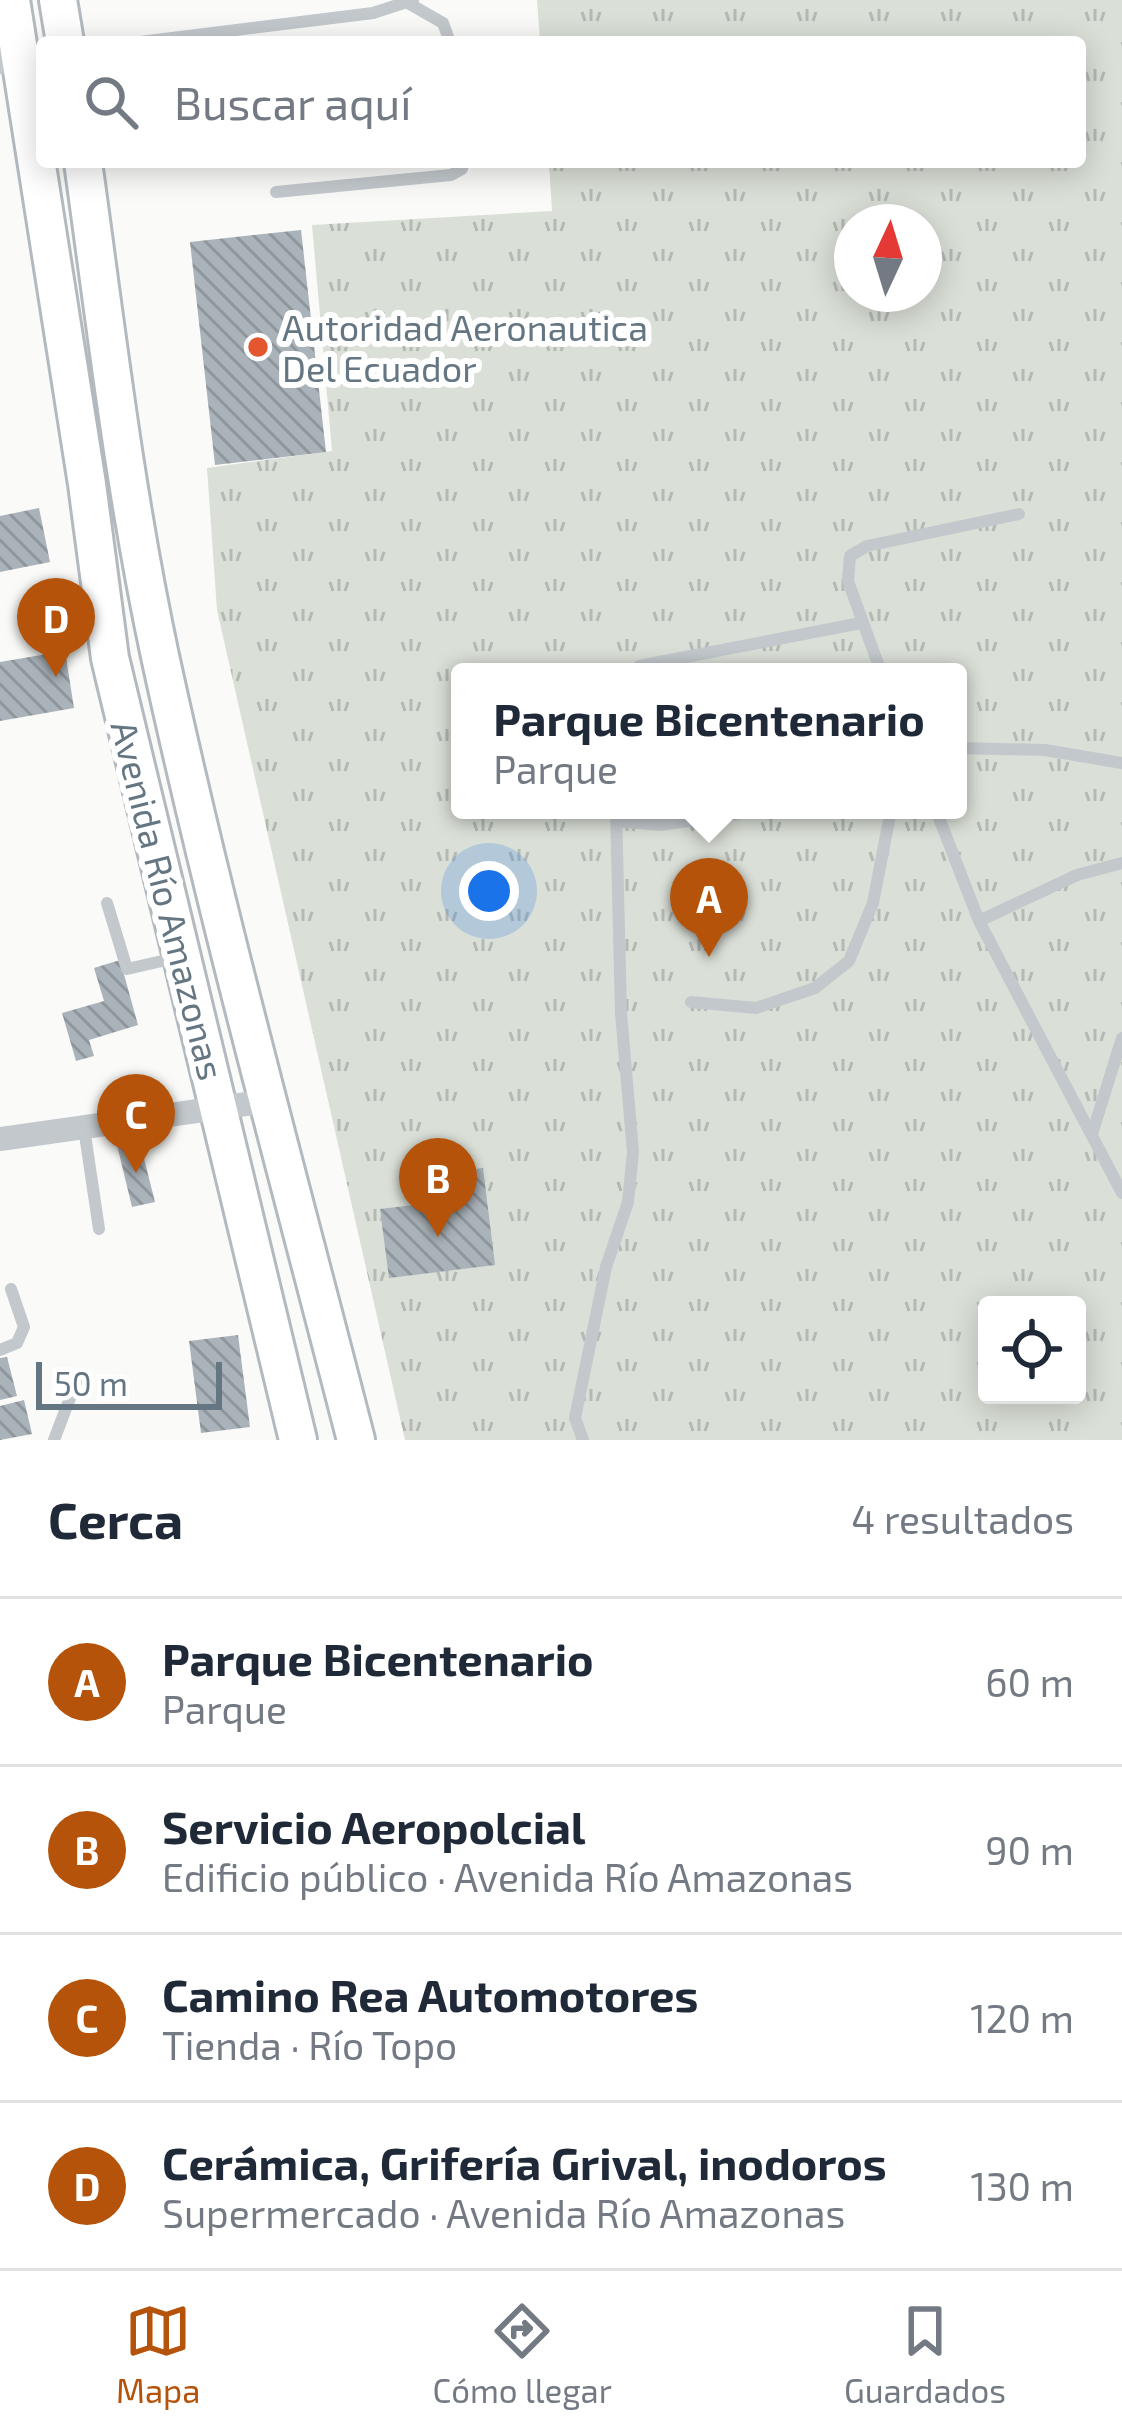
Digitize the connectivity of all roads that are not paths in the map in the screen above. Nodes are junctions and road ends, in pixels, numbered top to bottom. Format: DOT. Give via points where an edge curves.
graph roads {
  1 [pos="11,0"];
  2 [pos="58,0"];
  3 [pos="410,2"];
  4 [pos="64,36"];
  5 [pos="188,36"];
  6 [pos="448,36"];
  7 [pos="21,58"];
  8 [pos="36,155"];
  9 [pos="38,168"];
  10 [pos="84,168"];
  11 [pos="461,168"];
  12 [pos="276,192"];
  13 [pos="126,474"];
  14 [pos="87,484"];
  15 [pos="1018,514"];
  16 [pos="861,623"];
  17 [pos="654,663"];
  18 [pos="877,663"];
  19 [pos="967,748"];
  20 [pos="1122,763"];
  21 [pos="616,819"];
  22 [pos="634,819"];
  23 [pos="701,819"];
  24 [pos="889,819"];
  25 [pos="940,819"];
  26 [pos="1122,863"];
  27 [pos="107,903"];
  28 [pos="979,920"];
  29 [pos="182,956"];
  30 [pos="691,1002"];
  31 [pos="1122,1038"];
  32 [pos="268,1101"];
  33 [pos="219,1108"];
  34 [pos="83,1127"];
  35 [pos="1092,1135"];
  36 [pos="0,1139"];
  37 [pos="1122,1192"];
  38 [pos="99,1228"];
  39 [pos="11,1289"];
  40 [pos="0,1349"];
  41 [pos="78,1377"];
  42 [pos="54,1440"];
  43 [pos="298,1440"];
  44 [pos="356,1440"];
  45 [pos="583,1440"];
  1 -- 7 [label="main road, Avenida Río Amazonas"];
  2 -- 4 [label="main road"];
  3 -- 5 [label="lane"];
  3 -- 6 [label="lane" via="443,23"];
  7 -- 8 [label="main road, Avenida Río Amazonas"];
  9 -- 14 [label="main road, Avenida Río Amazonas"];
  10 -- 13 [label="main road, Avenida Río Amazonas"];
  11 -- 12 [label="lane" via="451,176"];
  13 -- 14 [label="main road"];
  13 -- 32 [label="main road, Avenida Río Amazonas" via="160,655"];
  14 -- 29 [label="main road, Avenida Río Amazonas" via="110,658"];
  15 -- 16 [label="lane" via="850,556 848,581"];
  16 -- 17 [label="lane"];
  16 -- 18 [label="lane"];
  19 -- 20 [label="lane"];
  21 -- 45 [label="lane" via="633,1152 574,1418"];
  22 -- 23 [label="lane"];
  24 -- 30 [label="lane" via="873,903 849,961 814,988 756,1008"];
  25 -- 28 [label="lane"];
  26 -- 28 [label="lane"];
  27 -- 29 [label="lane" via="127,969"];
  28 -- 35 [label="lane"];
  29 -- 33 [label="main road, Avenida Río Amazonas"];
  31 -- 35 [label="lane"];
  32 -- 33 [label="street"];
  32 -- 44 [label="main road, Avenida Río Amazonas"];
  33 -- 34 [label="street"];
  33 -- 43 [label="main road, Avenida Río Amazonas"];
  34 -- 36 [label="street"];
  34 -- 38 [label="lane"];
  35 -- 37 [label="lane"];
  39 -- 40 [label="lane" via="24,1327"];
  41 -- 42 [label="lane"];
}
